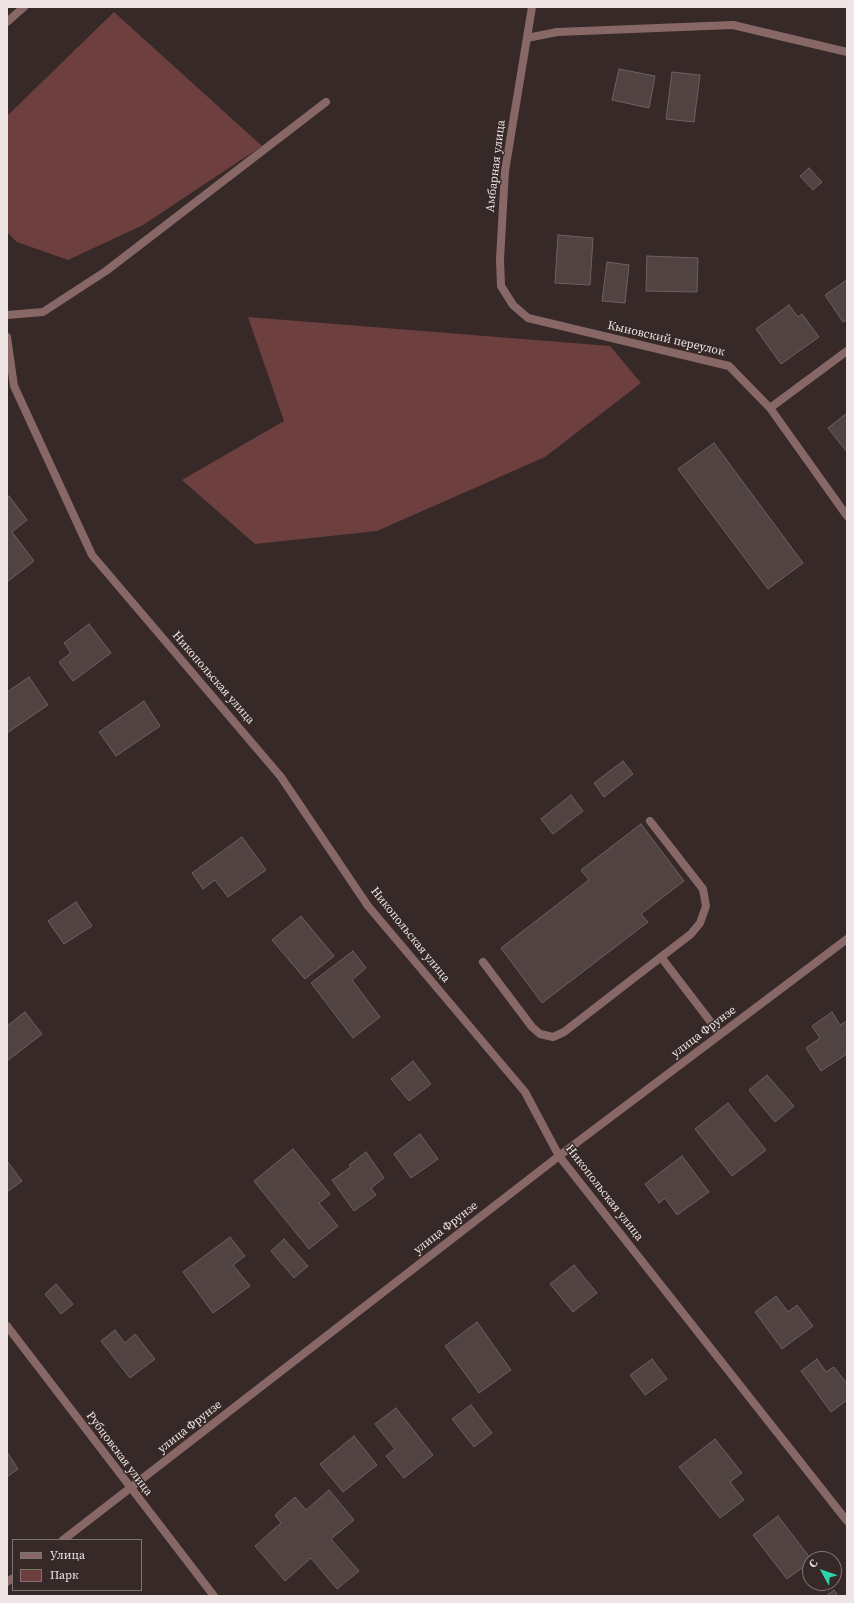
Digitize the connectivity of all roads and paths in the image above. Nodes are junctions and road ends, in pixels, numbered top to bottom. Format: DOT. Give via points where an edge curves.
graph roads {
  1 [pos="24,7"];
  2 [pos="532,7"];
  3 [pos="7,22"];
  4 [pos="527,38"];
  5 [pos="847,52"];
  6 [pos="326,102"];
  7 [pos="7,315"];
  8 [pos="528,318"];
  9 [pos="7,337"];
  10 [pos="847,351"];
  11 [pos="770,408"];
  12 [pos="847,516"];
  13 [pos="650,821"];
  14 [pos="847,939"];
  15 [pos="661,957"];
  16 [pos="483,962"];
  17 [pos="720,1034"];
  18 [pos="559,1156"];
  19 [pos="7,1326"];
  20 [pos="130,1488"];
  21 [pos="847,1521"];
  22 [pos="64,1539"];
  23 [pos="214,1596"];
  1 -- 3 [label="street"];
  2 -- 4 [label="street, Амбарная улица"];
  4 -- 5 [label="street" via="557,32 733,25"];
  4 -- 8 [label="street, Амбарная улица" via="505,171 500,259 501,286 513,305"];
  6 -- 7 [label="street" via="106,271 43,312"];
  8 -- 11 [label="street, Кыновский переулок" via="729,366"];
  9 -- 18 [label="street, Никопольская улица" via="14,386 92,555 281,777 368,906 525,1092"];
  10 -- 11 [label="street"];
  11 -- 12 [label="street, Кыновский переулок"];
  13 -- 15 [label="street" via="702,889 706,906 700,923 691,934"];
  14 -- 17 [label="street, улица Фрунзе"];
  15 -- 16 [label="street" via="564,1032 553,1037 540,1034 532,1027"];
  15 -- 17 [label="street"];
  17 -- 18 [label="street, улица Фрунзе"];
  18 -- 20 [label="street, улица Фрунзе"];
  18 -- 21 [label="street, Никопольская улица"];
  19 -- 20 [label="street, Рубцовская улица"];
  20 -- 22 [label="street, улица Фрунзе"];
  20 -- 23 [label="street, Рубцовская улица"];
}
